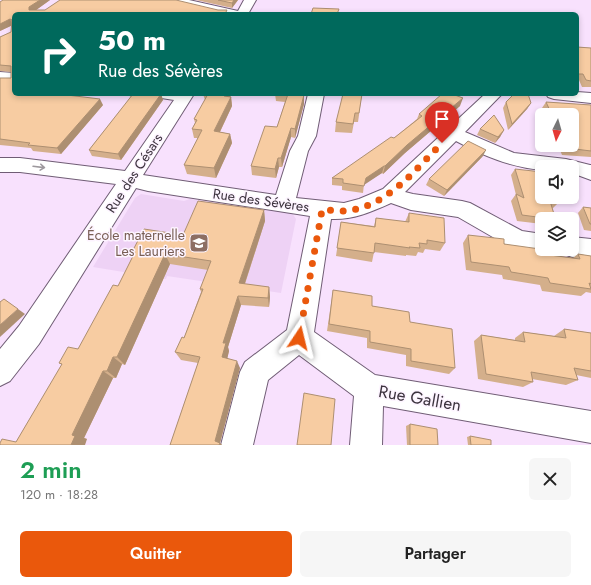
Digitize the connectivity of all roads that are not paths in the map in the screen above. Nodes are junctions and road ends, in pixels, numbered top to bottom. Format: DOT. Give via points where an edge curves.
graph roads {
  1 [pos="174,0"];
  2 [pos="250,0"];
  3 [pos="225,12"];
  4 [pos="243,12"];
  5 [pos="0,77"];
  6 [pos="12,78"];
  7 [pos="184,96"];
  8 [pos="316,96"];
  9 [pos="492,96"];
  10 [pos="572,96"];
  11 [pos="591,98"];
  12 [pos="453,133"];
  13 [pos="0,165"];
  14 [pos="591,173"];
  15 [pos="130,179"];
  16 [pos="390,194"];
  17 [pos="284,204"];
  18 [pos="322,210"];
  19 [pos="535,242"];
  20 [pos="579,248"];
  21 [pos="591,249"];
  22 [pos="299,338"];
  23 [pos="0,371"];
  24 [pos="369,389"];
  25 [pos="591,427"];
  26 [pos="237,445"];
  27 [pos="366,445"];
  1 -- 3 [label="street"];
  2 -- 4 [label="street"];
  5 -- 6 [label="street"];
  7 -- 15 [label="street, Rue des Césars"];
  8 -- 17 [label="street" via="307,136 299,152"];
  9 -- 12 [label="street, Rue des Sévères"];
  10 -- 11 [label="street"];
  12 -- 14 [label="street" via="503,157 579,167"];
  12 -- 16 [label="street, Rue des Sévères"];
  13 -- 15 [label="street, Rue des Sévères, one-way" via="20,165"];
  15 -- 17 [label="street, Rue des Sévères" via="148,184"];
  15 -- 23 [label="street, Rue des Césars" via="29,335"];
  16 -- 18 [label="street, Rue des Sévères" via="364,206 344,211"];
  16 -- 19 [label="street" via="411,202 462,208 518,240"];
  17 -- 18 [label="street, Rue des Sévères"];
  18 -- 22 [label="street"];
  20 -- 21 [label="street"];
  22 -- 24 [label="street, Rue Gallien"];
  22 -- 26 [label="street" via="255,372"];
  24 -- 25 [label="street, Rue Gallien"];
  24 -- 27 [label="street"];
}
